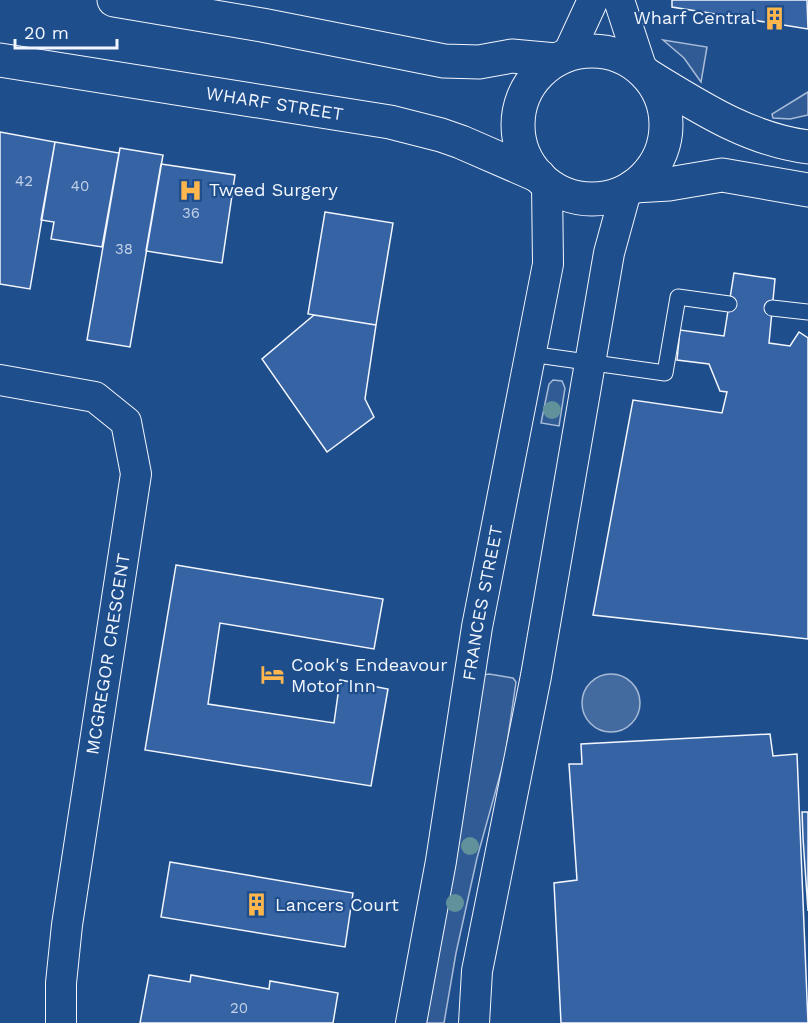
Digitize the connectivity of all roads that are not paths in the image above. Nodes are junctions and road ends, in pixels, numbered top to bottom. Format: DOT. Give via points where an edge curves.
graph roads {
  1 [pos="114,0"];
  2 [pos="593,0"];
  3 [pos="619,0"];
  4 [pos="562,57"];
  5 [pos="0,60"];
  6 [pos="645,72"];
  7 [pos="805,144"];
  8 [pos="543,180"];
  9 [pos="630,189"];
  10 [pos="808,190"];
  11 [pos="729,304"];
  12 [pos="772,308"];
  13 [pos="807,308"];
  14 [pos="530,354"];
  15 [pos="590,362"];
  16 [pos="0,380"];
  17 [pos="61,1023"];
  18 [pos="411,1023"];
  19 [pos="474,1023"];
  1 -- 4 [label="main road" via="444,61"];
  2 -- 4 [label="street"];
  3 -- 6 [label="street"];
  4 -- 6 [label="main road" via="588,51 607,52 626,58"];
  4 -- 8 [label="main road" via="538,73 519,113 519,136 526,158"];
  5 -- 8 [label="main road, WHARF STREET" via="390,122 451,138"];
  6 -- 7 [label="main road" via="710,114 755,135"];
  6 -- 9 [label="main road" via="661,96 666,121 663,146 652,169"];
  8 -- 9 [label="main road" via="565,194 585,199 606,198"];
  8 -- 14 [label="street, FRANCES STREET" via="548,264"];
  9 -- 10 [label="main road" via="722,175"];
  9 -- 15 [label="street" via="609,253"];
  11 -- 15 [label="lane" via="678,297 665,373"];
  12 -- 13 [label="lane"];
  14 -- 15 [label="lane"];
  14 -- 18 [label="street, FRANCES STREET" via="477,627"];
  15 -- 19 [label="street" via="536,676 477,971"];
  16 -- 17 [label="street, MCGREGOR CRESCENT" via="95,396 126,422 136,474 67,925"];
}
